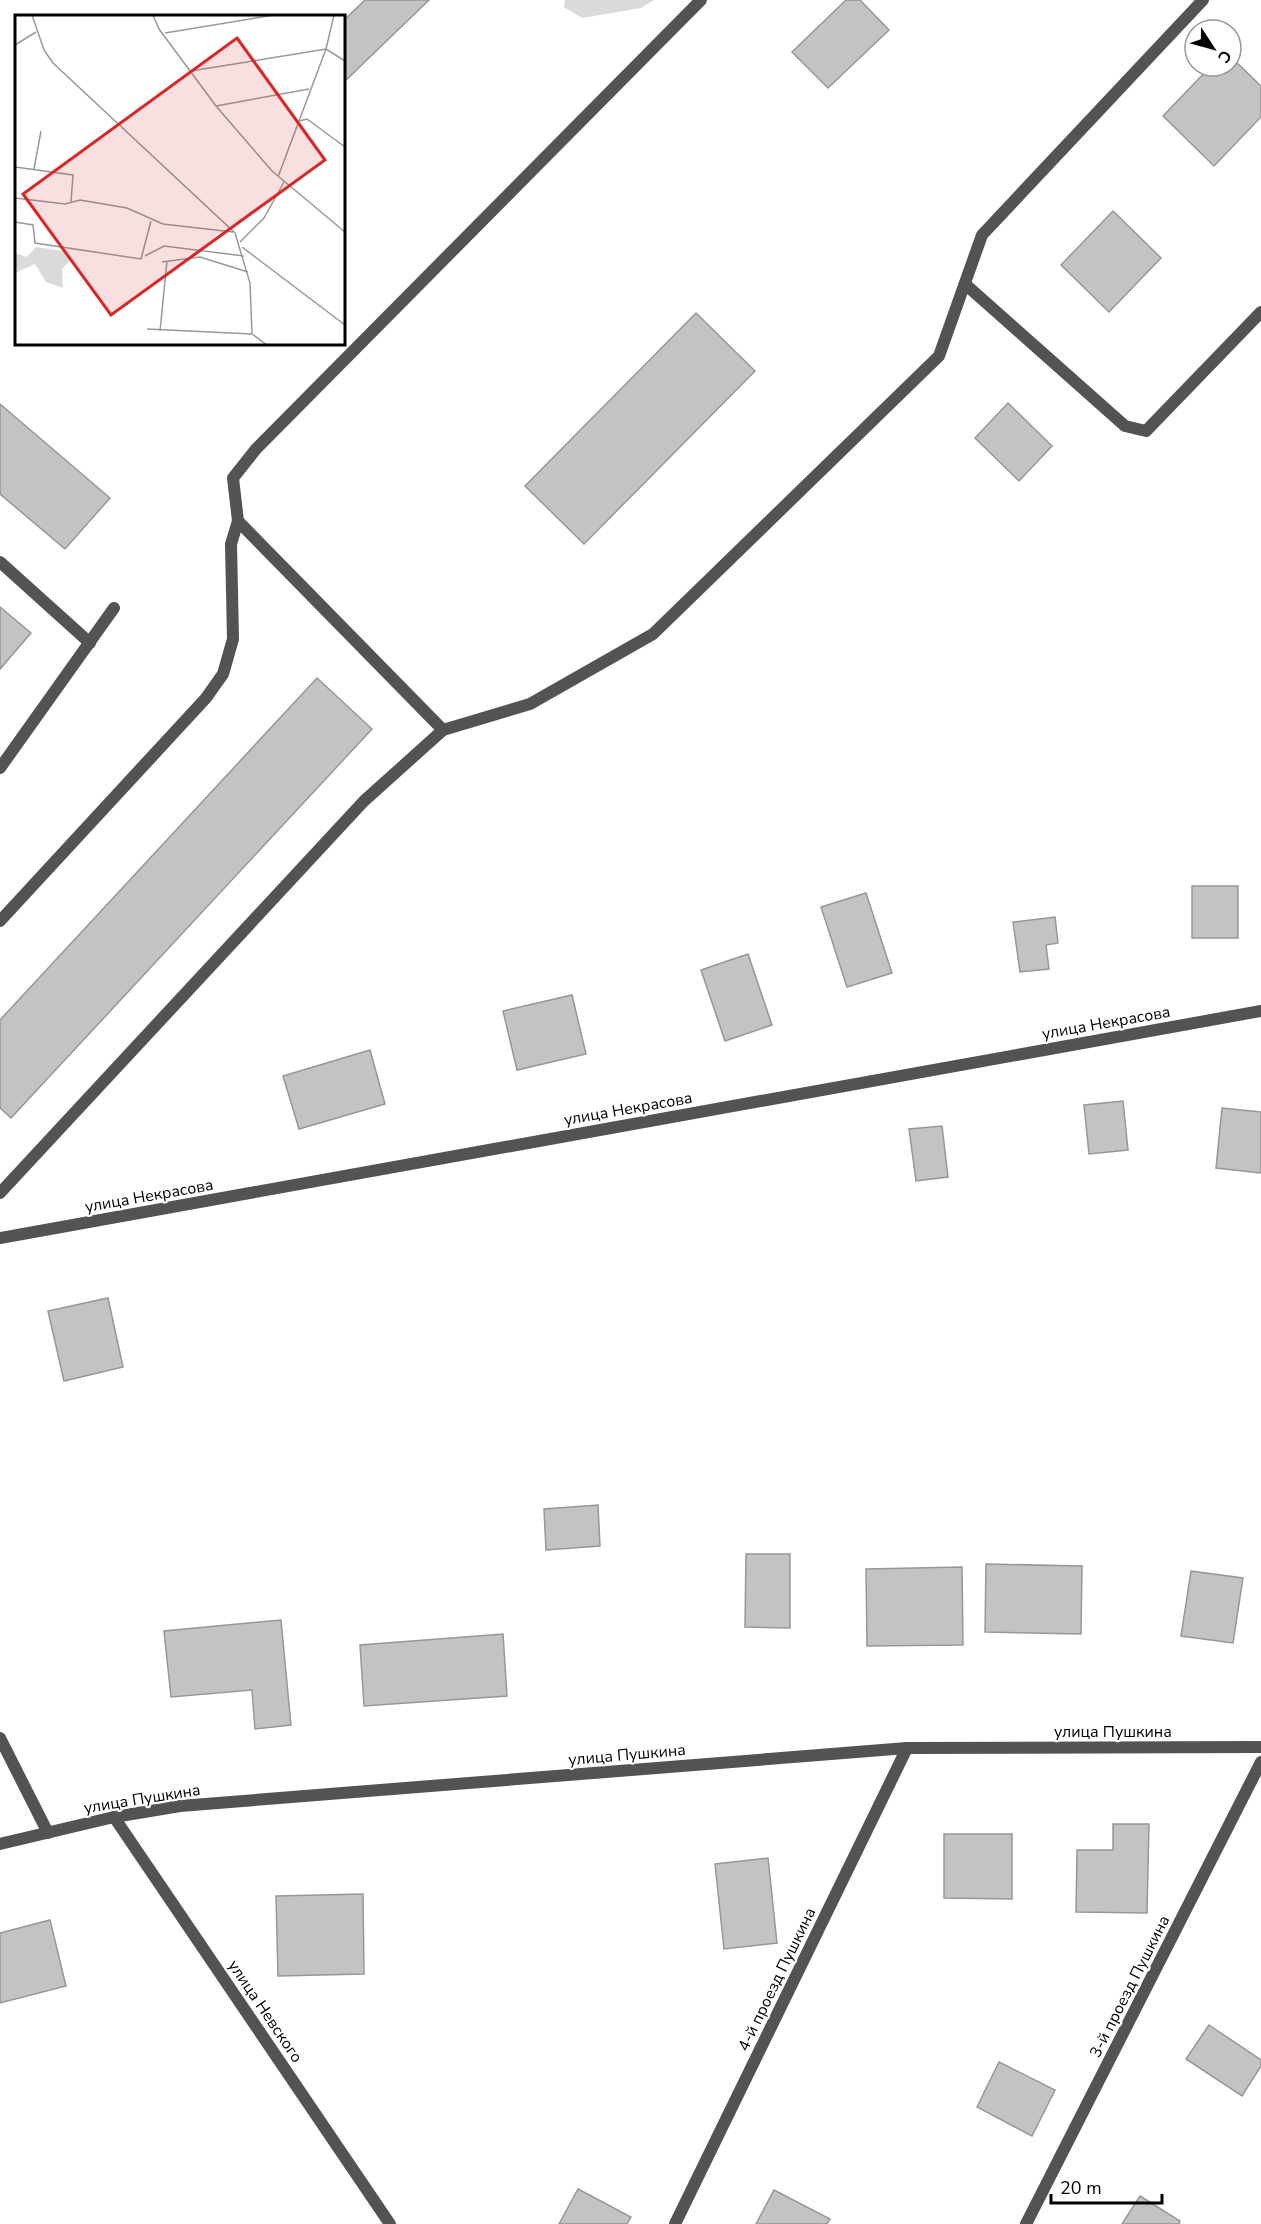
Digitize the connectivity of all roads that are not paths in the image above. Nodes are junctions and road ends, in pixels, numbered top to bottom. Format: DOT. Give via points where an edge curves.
graph roads {
  1 [pos="701,0"];
  2 [pos="1203,0"];
  3 [pos="965,284"];
  4 [pos="1261,312"];
  5 [pos="238,521"];
  6 [pos="0,562"];
  7 [pos="114,608"];
  8 [pos="90,643"];
  9 [pos="443,730"];
  10 [pos="0,768"];
  11 [pos="0,921"];
  12 [pos="1261,1011"];
  13 [pos="0,1193"];
  14 [pos="0,1238"];
  15 [pos="0,1738"];
  16 [pos="1261,1747"];
  17 [pos="907,1748"];
  18 [pos="1261,1762"];
  19 [pos="114,1816"];
  20 [pos="48,1833"];
  21 [pos="0,1844"];
  22 [pos="390,2224"];
  23 [pos="675,2224"];
  24 [pos="1026,2224"];
  1 -- 5 [label="street" via="256,449 233,478"];
  2 -- 3 [label="street" via="982,235"];
  3 -- 4 [label="street" via="1125,426 1146,431"];
  3 -- 9 [label="street" via="939,356 653,634 530,704"];
  5 -- 9 [label="street"];
  5 -- 11 [label="street" via="231,544 233,639 223,674 206,698"];
  6 -- 8 [label="street"];
  7 -- 8 [label="street"];
  8 -- 10 [label="street"];
  9 -- 13 [label="street" via="364,801"];
  12 -- 14 [label="street, улица Некрасова"];
  15 -- 20 [label="street"];
  16 -- 17 [label="street, улица Пушкина"];
  17 -- 19 [label="street, улица Пушкина" via="180,1806"];
  17 -- 23 [label="street, 4-й проезд Пушкина"];
  18 -- 24 [label="street, 3-й проезд Пушкина"];
  19 -- 20 [label="street, улица Пушкина"];
  19 -- 22 [label="street, улица Невского"];
  20 -- 21 [label="street, улица Пушкина"];
}
